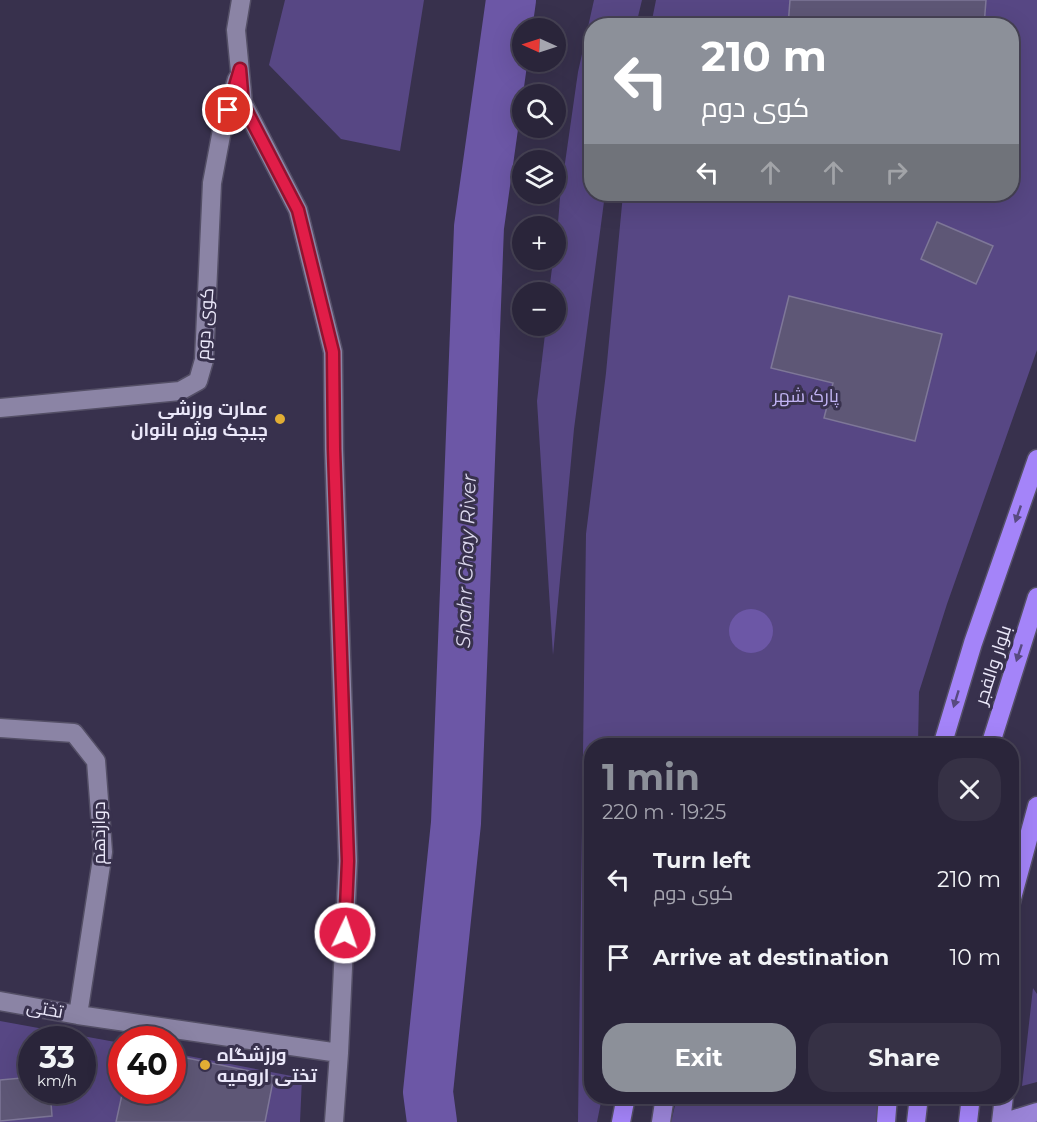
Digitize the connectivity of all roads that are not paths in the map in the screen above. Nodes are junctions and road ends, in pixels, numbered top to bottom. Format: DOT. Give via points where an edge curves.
graph roads {
  1 [pos="241,0"];
  2 [pos="240,69"];
  3 [pos="0,408"];
  4 [pos="1037,459"];
  5 [pos="1037,597"];
  6 [pos="0,728"];
  7 [pos="944,738"];
  8 [pos="993,738"];
  9 [pos="1037,806"];
  10 [pos="1019,872"];
  11 [pos="0,1001"];
  12 [pos="78,1015"];
  13 [pos="339,1053"];
  14 [pos="624,1104"];
  15 [pos="664,1104"];
  16 [pos="887,1104"];
  17 [pos="918,1104"];
  18 [pos="970,1104"];
  19 [pos="1004,1104"];
  20 [pos="1037,1112"];
  21 [pos="334,1122"];
  22 [pos="621,1122"];
  23 [pos="661,1122"];
  24 [pos="886,1122"];
  25 [pos="916,1122"];
  26 [pos="968,1122"];
  27 [pos="1003,1122"];
  1 -- 2 [label="street" via="236,30"];
  2 -- 3 [label="street, کوی دوم" via="212,183 204,360 198,381 180,392"];
  2 -- 13 [label="street" via="243,104 298,210 333,352 348,861"];
  4 -- 7 [label="highway, one-way"];
  5 -- 8 [label="highway, بلوار والفجر, one-way"];
  6 -- 12 [label="street, دوازدهم" via="74,733 96,761 103,852"];
  9 -- 10 [label="highway"];
  11 -- 12 [label="street, تختی"];
  12 -- 13 [label="street, تختی"];
  13 -- 21 [label="street"];
  14 -- 22 [label="highway"];
  15 -- 23 [label="main road"];
  16 -- 24 [label="highway"];
  17 -- 25 [label="highway"];
  18 -- 26 [label="highway"];
  19 -- 27 [label="main road"];
  20 -- 27 [label="main road"];
}
